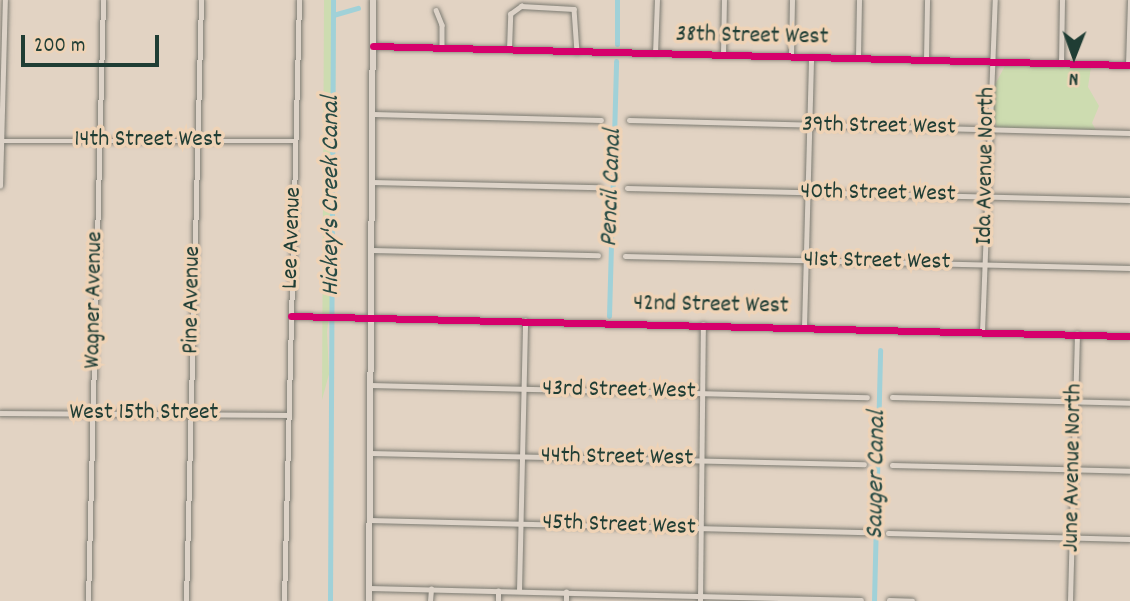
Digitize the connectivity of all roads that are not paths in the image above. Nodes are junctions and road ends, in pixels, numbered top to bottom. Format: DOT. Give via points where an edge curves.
graph roads {
  1 [pos="5,0"];
  2 [pos="103,0"];
  3 [pos="201,0"];
  4 [pos="299,0"];
  5 [pos="373,0"];
  6 [pos="657,0"];
  7 [pos="724,0"];
  8 [pos="792,0"];
  9 [pos="859,0"];
  10 [pos="928,0"];
  11 [pos="995,0"];
  12 [pos="1062,0"];
  13 [pos="1130,0"];
  14 [pos="436,10"];
  15 [pos="373,46"];
  16 [pos="442,48"];
  17 [pos="509,50"];
  18 [pos="577,52"];
  19 [pos="655,54"];
  20 [pos="723,55"];
  21 [pos="790,57"];
  22 [pos="811,57"];
  23 [pos="858,58"];
  24 [pos="926,60"];
  25 [pos="989,62"];
  26 [pos="1061,64"];
  27 [pos="1129,65"];
  28 [pos="373,114"];
  29 [pos="601,120"];
  30 [pos="629,120"];
  31 [pos="809,125"];
  32 [pos="988,129"];
  33 [pos="1130,133"];
  34 [pos="1,141"];
  35 [pos="99,141"];
  36 [pos="197,141"];
  37 [pos="296,141"];
  38 [pos="372,182"];
  39 [pos="0,186"];
  40 [pos="599,187"];
  41 [pos="626,188"];
  42 [pos="808,193"];
  43 [pos="986,197"];
  44 [pos="1130,200"];
  45 [pos="372,250"];
  46 [pos="598,255"];
  47 [pos="625,256"];
  48 [pos="806,260"];
  49 [pos="984,264"];
  50 [pos="1130,268"];
  51 [pos="291,316"];
  52 [pos="371,317"];
  53 [pos="525,321"];
  54 [pos="703,325"];
  55 [pos="804,328"];
  56 [pos="982,332"];
  57 [pos="1077,334"];
  58 [pos="1130,336"];
  59 [pos="370,385"];
  60 [pos="524,388"];
  61 [pos="702,393"];
  62 [pos="867,397"];
  63 [pos="892,397"];
  64 [pos="1075,402"];
  65 [pos="1130,403"];
  66 [pos="0,414"];
  67 [pos="92,414"];
  68 [pos="190,415"];
  69 [pos="289,415"];
  70 [pos="370,453"];
  71 [pos="522,456"];
  72 [pos="700,460"];
  73 [pos="864,464"];
  74 [pos="892,465"];
  75 [pos="1074,470"];
  76 [pos="1130,471"];
  77 [pos="369,520"];
  78 [pos="520,524"];
  79 [pos="699,528"];
  80 [pos="868,532"];
  81 [pos="888,533"];
  82 [pos="1072,537"];
  83 [pos="1130,539"];
  84 [pos="369,587"];
  85 [pos="431,589"];
  86 [pos="498,591"];
  87 [pos="519,591"];
  88 [pos="566,592"];
  89 [pos="634,594"];
  90 [pos="698,598"];
  91 [pos="769,599"];
  92 [pos="836,600"];
  93 [pos="861,600"];
  94 [pos="889,600"];
  95 [pos="88,601"];
  96 [pos="186,601"];
  97 [pos="284,601"];
  98 [pos="369,601"];
  99 [pos="430,601"];
  100 [pos="498,601"];
  101 [pos="566,601"];
  102 [pos="633,601"];
  103 [pos="912,601"];
  104 [pos="1070,601"];
  1 -- 34 [label="street"];
  2 -- 35 [label="street, Wagner Avenue"];
  3 -- 36 [label="street, Pine Avenue"];
  4 -- 37 [label="street, Lee Avenue"];
  5 -- 15 [label="street"];
  6 -- 19 [label="street"];
  7 -- 20 [label="street"];
  8 -- 21 [label="street"];
  9 -- 23 [label="street"];
  10 -- 24 [label="street"];
  11 -- 25 [label="street, Ida Avenue North"];
  12 -- 26 [label="street"];
  13 -- 27 [label="street"];
  14 -- 16 [label="street" via="442,25"];
  15 -- 16 [label="street, 38th Street West"];
  15 -- 28 [label="street"];
  16 -- 17 [label="street, 38th Street West"];
  17 -- 18 [label="street, 38th Street West"];
  17 -- 18 [label="street" via="512,9 521,6 575,9"];
  18 -- 19 [label="street, 38th Street West"];
  19 -- 20 [label="street, 38th Street West"];
  20 -- 21 [label="street, 38th Street West"];
  21 -- 22 [label="street, 38th Street West"];
  22 -- 23 [label="street, 38th Street West"];
  22 -- 31 [label="street"];
  23 -- 24 [label="street, 38th Street West"];
  24 -- 25 [label="street, 38th Street West"];
  25 -- 26 [label="street, 38th Street West"];
  25 -- 32 [label="street, Ida Avenue North"];
  26 -- 27 [label="street, 38th Street West"];
  28 -- 29 [label="street"];
  28 -- 38 [label="street"];
  30 -- 31 [label="street, 39th Street West"];
  31 -- 32 [label="street, 39th Street West"];
  31 -- 42 [label="street"];
  32 -- 33 [label="street, 39th Street West"];
  32 -- 43 [label="street, Ida Avenue North"];
  34 -- 35 [label="street, 14th Street West"];
  34 -- 39 [label="street"];
  35 -- 36 [label="street, 14th Street West"];
  35 -- 67 [label="street, Wagner Avenue"];
  36 -- 37 [label="street, 14th Street West"];
  36 -- 68 [label="street, Pine Avenue"];
  37 -- 51 [label="street, Lee Avenue"];
  38 -- 40 [label="street"];
  38 -- 45 [label="street"];
  41 -- 42 [label="street, 40th Street West"];
  42 -- 43 [label="street, 40th Street West"];
  42 -- 48 [label="street"];
  43 -- 44 [label="street, 40th Street West"];
  43 -- 49 [label="street, Ida Avenue North"];
  45 -- 46 [label="street"];
  45 -- 52 [label="street"];
  47 -- 48 [label="street, 41st Street West"];
  48 -- 49 [label="street, 41st Street West"];
  48 -- 55 [label="street"];
  49 -- 50 [label="street, 41st Street West"];
  49 -- 56 [label="street, Ida Avenue North"];
  51 -- 52 [label="street, 42nd Street West"];
  51 -- 69 [label="street, Lee Avenue"];
  52 -- 53 [label="street, 42nd Street West"];
  52 -- 59 [label="street"];
  53 -- 54 [label="street, 42nd Street West"];
  53 -- 60 [label="street"];
  54 -- 55 [label="street, 42nd Street West"];
  54 -- 61 [label="street"];
  55 -- 56 [label="street, 42nd Street West"];
  56 -- 57 [label="street, 42nd Street West"];
  57 -- 58 [label="street, 42nd Street West"];
  57 -- 64 [label="street, June Avenue North"];
  59 -- 60 [label="street, 43rd Street West"];
  59 -- 70 [label="street"];
  60 -- 61 [label="street, 43rd Street West"];
  60 -- 71 [label="street"];
  61 -- 62 [label="street, 43rd Street West"];
  61 -- 72 [label="street"];
  63 -- 64 [label="street"];
  64 -- 65 [label="street"];
  64 -- 75 [label="street, June Avenue North"];
  66 -- 67 [label="street, West 15th Street"];
  67 -- 68 [label="street, West 15th Street"];
  67 -- 95 [label="street, Wagner Avenue"];
  68 -- 69 [label="street, West 15th Street"];
  68 -- 96 [label="street, Pine Avenue"];
  69 -- 97 [label="street, Lee Avenue"];
  70 -- 71 [label="street, 44th Street West"];
  70 -- 77 [label="street"];
  71 -- 72 [label="street, 44th Street West"];
  71 -- 78 [label="street"];
  72 -- 73 [label="street, 44th Street West"];
  72 -- 79 [label="street"];
  74 -- 75 [label="street"];
  75 -- 76 [label="street"];
  75 -- 82 [label="street, June Avenue North"];
  77 -- 78 [label="street, 45th Street West"];
  77 -- 84 [label="street"];
  78 -- 79 [label="street, 45th Street West"];
  78 -- 87 [label="street"];
  79 -- 80 [label="street, 45th Street West"];
  79 -- 90 [label="street"];
  81 -- 82 [label="street"];
  82 -- 83 [label="street"];
  82 -- 104 [label="street, June Avenue North"];
  84 -- 85 [label="street"];
  84 -- 98 [label="street"];
  85 -- 86 [label="street"];
  85 -- 99 [label="street"];
  86 -- 87 [label="street"];
  86 -- 100 [label="street"];
  87 -- 88 [label="street"];
  88 -- 89 [label="street"];
  88 -- 101 [label="street"];
  89 -- 90 [label="street"];
  89 -- 102 [label="street"];
  90 -- 91 [label="street"];
  91 -- 92 [label="street"];
  92 -- 93 [label="street"];
  94 -- 103 [label="street"];
}
